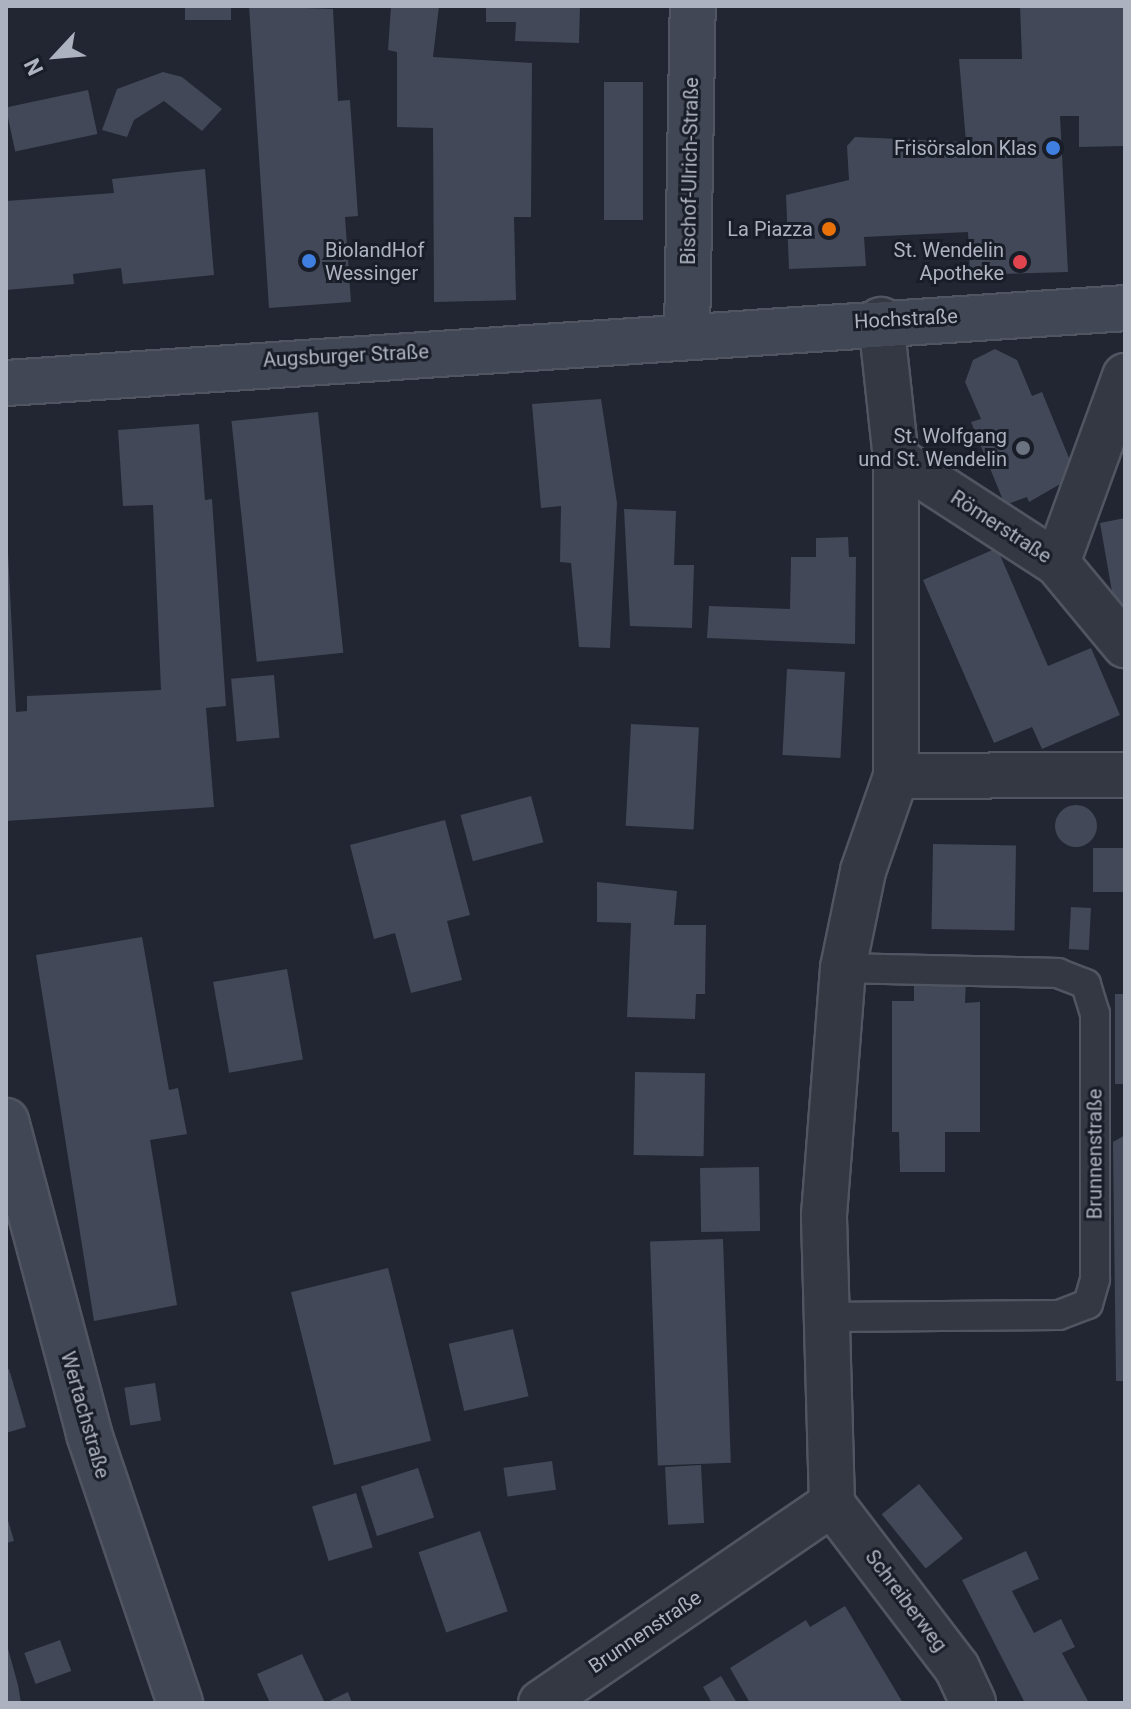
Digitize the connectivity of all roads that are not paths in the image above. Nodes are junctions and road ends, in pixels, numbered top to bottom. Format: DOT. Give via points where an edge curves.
graph roads {
  1 [pos="693,6"];
  2 [pos="1125,308"];
  3 [pos="881,320"];
  4 [pos="687,335"];
  5 [pos="1125,376"];
  6 [pos="6,383"];
  7 [pos="896,459"];
  8 [pos="1057,563"];
  9 [pos="1125,645"];
  10 [pos="1125,775"];
  11 [pos="896,776"];
  12 [pos="843,968"];
  13 [pos="6,1121"];
  14 [pos="825,1317"];
  15 [pos="832,1504"];
  16 [pos="180,1703"];
  17 [pos="541,1703"];
  18 [pos="973,1703"];
  1 -- 4 [label="street, Bischof-Ulrich-Straße"];
  2 -- 3 [label="street, Hochstraße"];
  3 -- 4 [label="street, Hochstraße"];
  3 -- 7 [label="street"];
  4 -- 6 [label="street, Augsburger Straße"];
  5 -- 8 [label="street"];
  7 -- 8 [label="street, Römerstraße"];
  7 -- 11 [label="street"];
  8 -- 9 [label="street, Römerstraße"];
  10 -- 11 [label="street"];
  11 -- 12 [label="street" via="863,871"];
  12 -- 14 [label="street" via="824,1215"];
  12 -- 14 [label="lane, Brunnenstraße" via="1058,973 1086,984 1095,1014 1095,1279 1088,1304 1059,1315"];
  13 -- 16 [label="street, Wertachstraße" via="89,1434"];
  14 -- 15 [label="street"];
  15 -- 17 [label="street, Brunnenstraße"];
  15 -- 18 [label="street, Schreiberweg" via="957,1668"];
}
